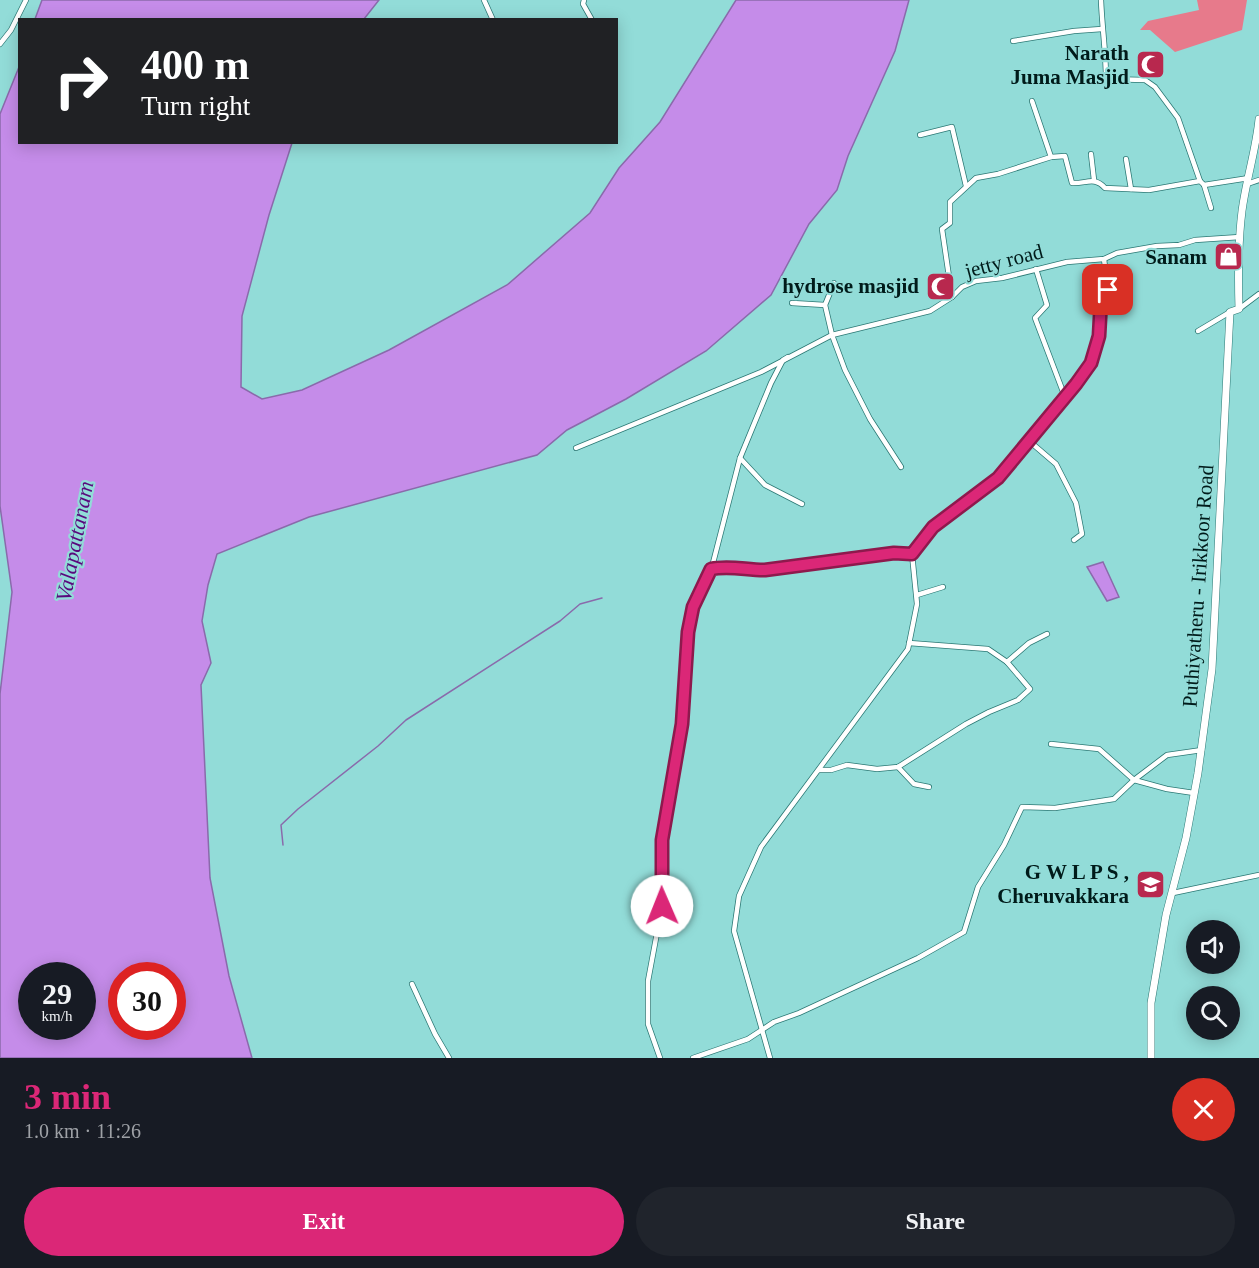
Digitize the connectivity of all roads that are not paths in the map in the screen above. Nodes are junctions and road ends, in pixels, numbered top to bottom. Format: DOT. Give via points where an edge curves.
graph roads {
  1 [pos="26,0"];
  2 [pos="484,0"];
  3 [pos="584,0"];
  4 [pos="1101,0"];
  5 [pos="492,18"];
  6 [pos="591,18"];
  7 [pos="1102,29"];
  8 [pos="1013,41"];
  9 [pos="0,44"];
  10 [pos="1032,101"];
  11 [pos="1259,119"];
  12 [pos="920,135"];
  13 [pos="1091,154"];
  14 [pos="1051,158"];
  15 [pos="1126,159"];
  16 [pos="1094,180"];
  17 [pos="1259,180"];
  18 [pos="1248,181"];
  19 [pos="1202,183"];
  20 [pos="966,186"];
  21 [pos="1131,189"];
  22 [pos="1211,208"];
  23 [pos="1240,237"];
  24 [pos="1104,259"];
  25 [pos="1036,269"];
  26 [pos="834,283"];
  27 [pos="1259,294"];
  28 [pos="952,297"];
  29 [pos="792,303"];
  30 [pos="825,305"];
  31 [pos="1239,309"];
  32 [pos="1230,312"];
  33 [pos="1198,331"];
  34 [pos="832,335"];
  35 [pos="788,357"];
  36 [pos="1065,397"];
  37 [pos="1028,440"];
  38 [pos="576,448"];
  39 [pos="740,458"];
  40 [pos="901,467"];
  41 [pos="802,504"];
  42 [pos="1074,540"];
  43 [pos="912,554"];
  44 [pos="711,569"];
  45 [pos="943,586"];
  46 [pos="917,595"];
  47 [pos="1047,634"];
  48 [pos="909,643"];
  49 [pos="1007,662"];
  50 [pos="1051,744"];
  51 [pos="1202,750"];
  52 [pos="898,767"];
  53 [pos="819,770"];
  54 [pos="1134,780"];
  55 [pos="929,788"];
  56 [pos="1194,793"];
  57 [pos="1259,875"];
  58 [pos="1173,893"];
  59 [pos="412,984"];
  60 [pos="762,1030"];
  61 [pos="449,1058"];
  62 [pos="660,1058"];
  63 [pos="693,1058"];
  64 [pos="770,1058"];
  65 [pos="1151,1058"];
  1 -- 9 [label="street"];
  2 -- 5 [label="street"];
  3 -- 6 [label="street"];
  4 -- 7 [label="street"];
  7 -- 8 [label="street"];
  7 -- 19 [label="street" via="1106,79 1145,80 1155,87 1178,118"];
  10 -- 14 [label="street"];
  11 -- 18 [label="main road"];
  12 -- 20 [label="street" via="952,127"];
  13 -- 16 [label="street"];
  14 -- 16 [label="street" via="1066,157 1074,184"];
  14 -- 20 [label="street" via="976,178"];
  15 -- 21 [label="street"];
  16 -- 21 [label="street" via="1105,188"];
  17 -- 18 [label="street"];
  18 -- 19 [label="street"];
  18 -- 23 [label="main road"];
  19 -- 21 [label="street"];
  19 -- 22 [label="street"];
  20 -- 28 [label="street" via="950,202 950,223 942,229"];
  23 -- 24 [label="street, jetty road" via="1157,246"];
  23 -- 31 [label="main road"];
  24 -- 25 [label="street, jetty road"];
  24 -- 36 [label="street" via="1108,290 1101,300 1099,336 1091,363"];
  25 -- 28 [label="street, jetty road" via="976,281"];
  25 -- 36 [label="street" via="1047,305 1035,318"];
  26 -- 30 [label="street"];
  27 -- 31 [label="street"];
  28 -- 34 [label="street, jetty road" via="930,311"];
  29 -- 30 [label="street"];
  30 -- 34 [label="street"];
  31 -- 32 [label="main road"];
  32 -- 33 [label="street"];
  32 -- 51 [label="main road, Puthiyatheru - Irikkoor Road" via="1212,669"];
  34 -- 35 [label="street, jetty road"];
  34 -- 40 [label="street" via="870,419"];
  35 -- 38 [label="street, jetty road" via="761,372"];
  35 -- 39 [label="street" via="771,383"];
  36 -- 37 [label="street"];
  37 -- 42 [label="street" via="1056,464 1076,502 1082,534"];
  37 -- 43 [label="street" via="998,478 933,527"];
  39 -- 41 [label="street" via="765,485"];
  39 -- 44 [label="street"];
  43 -- 44 [label="street" via="765,570 727,566"];
  43 -- 46 [label="street"];
  44 -- 62 [label="street" via="693,607 688,632 682,724 662,840 662,906 648,981 648,1024"];
  45 -- 46 [label="street"];
  46 -- 48 [label="street"];
  47 -- 49 [label="street"];
  48 -- 49 [label="street" via="988,649"];
  48 -- 53 [label="street"];
  49 -- 52 [label="street" via="1030,689 1018,700 966,724"];
  50 -- 54 [label="street" via="1099,749"];
  51 -- 54 [label="street" via="1167,755"];
  51 -- 56 [label="main road, Puthiyatheru - Irikkoor Road"];
  52 -- 53 [label="street" via="847,765"];
  52 -- 55 [label="street" via="914,784"];
  53 -- 60 [label="street" via="761,847 739,896 734,931"];
  54 -- 56 [label="street"];
  54 -- 60 [label="street" via="1114,799 1054,808 1022,807 978,887 964,932 918,958"];
  56 -- 58 [label="main road, Puthiyatheru - Irikkoor Road"];
  57 -- 58 [label="street"];
  58 -- 65 [label="main road, Puthiyatheru - Irikkoor Road" via="1151,1003"];
  59 -- 61 [label="street"];
  60 -- 63 [label="street" via="748,1039"];
  60 -- 64 [label="street"];
}
